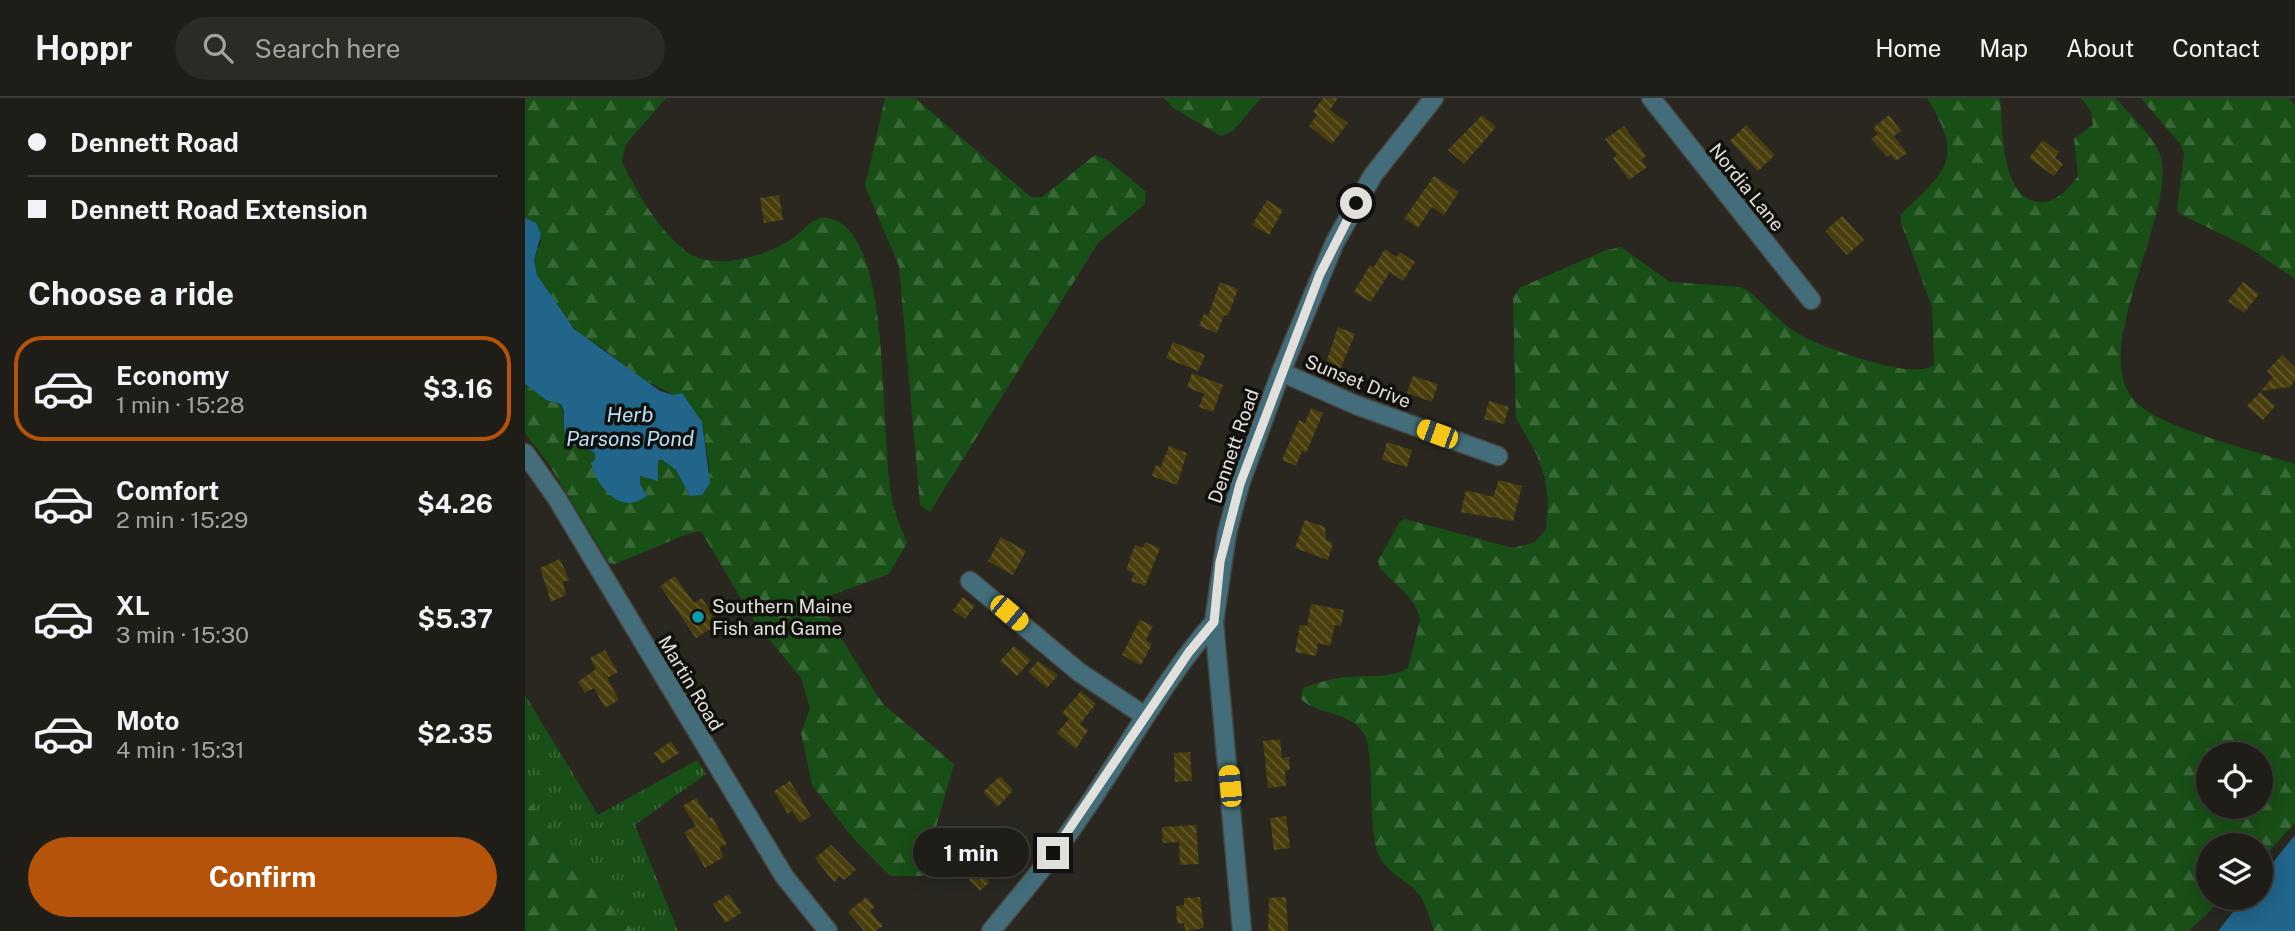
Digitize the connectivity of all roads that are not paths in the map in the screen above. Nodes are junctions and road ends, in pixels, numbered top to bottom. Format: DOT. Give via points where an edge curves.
graph roads {
  1 [pos="1434,98"];
  2 [pos="1651,98"];
  3 [pos="1811,300"];
  4 [pos="1281,372"];
  5 [pos="525,453"];
  6 [pos="1498,456"];
  7 [pos="970,581"];
  8 [pos="1214,622"];
  9 [pos="1145,716"];
  10 [pos="828,931"];
  11 [pos="991,931"];
  12 [pos="1242,931"];
  1 -- 4 [label="street, Dennett Road" via="1356,203 1320,274"];
  2 -- 3 [label="street, Nordia Lane"];
  4 -- 6 [label="street, Sunset Drive" via="1356,405"];
  4 -- 8 [label="street, Dennett Road" via="1240,484 1227,533"];
  5 -- 10 [label="street, Martin Road" via="777,864"];
  7 -- 9 [label="street" via="1079,672"];
  8 -- 9 [label="street"];
  8 -- 12 [label="street, Dennett Road"];
  9 -- 11 [label="street" via="1068,834"];
}
